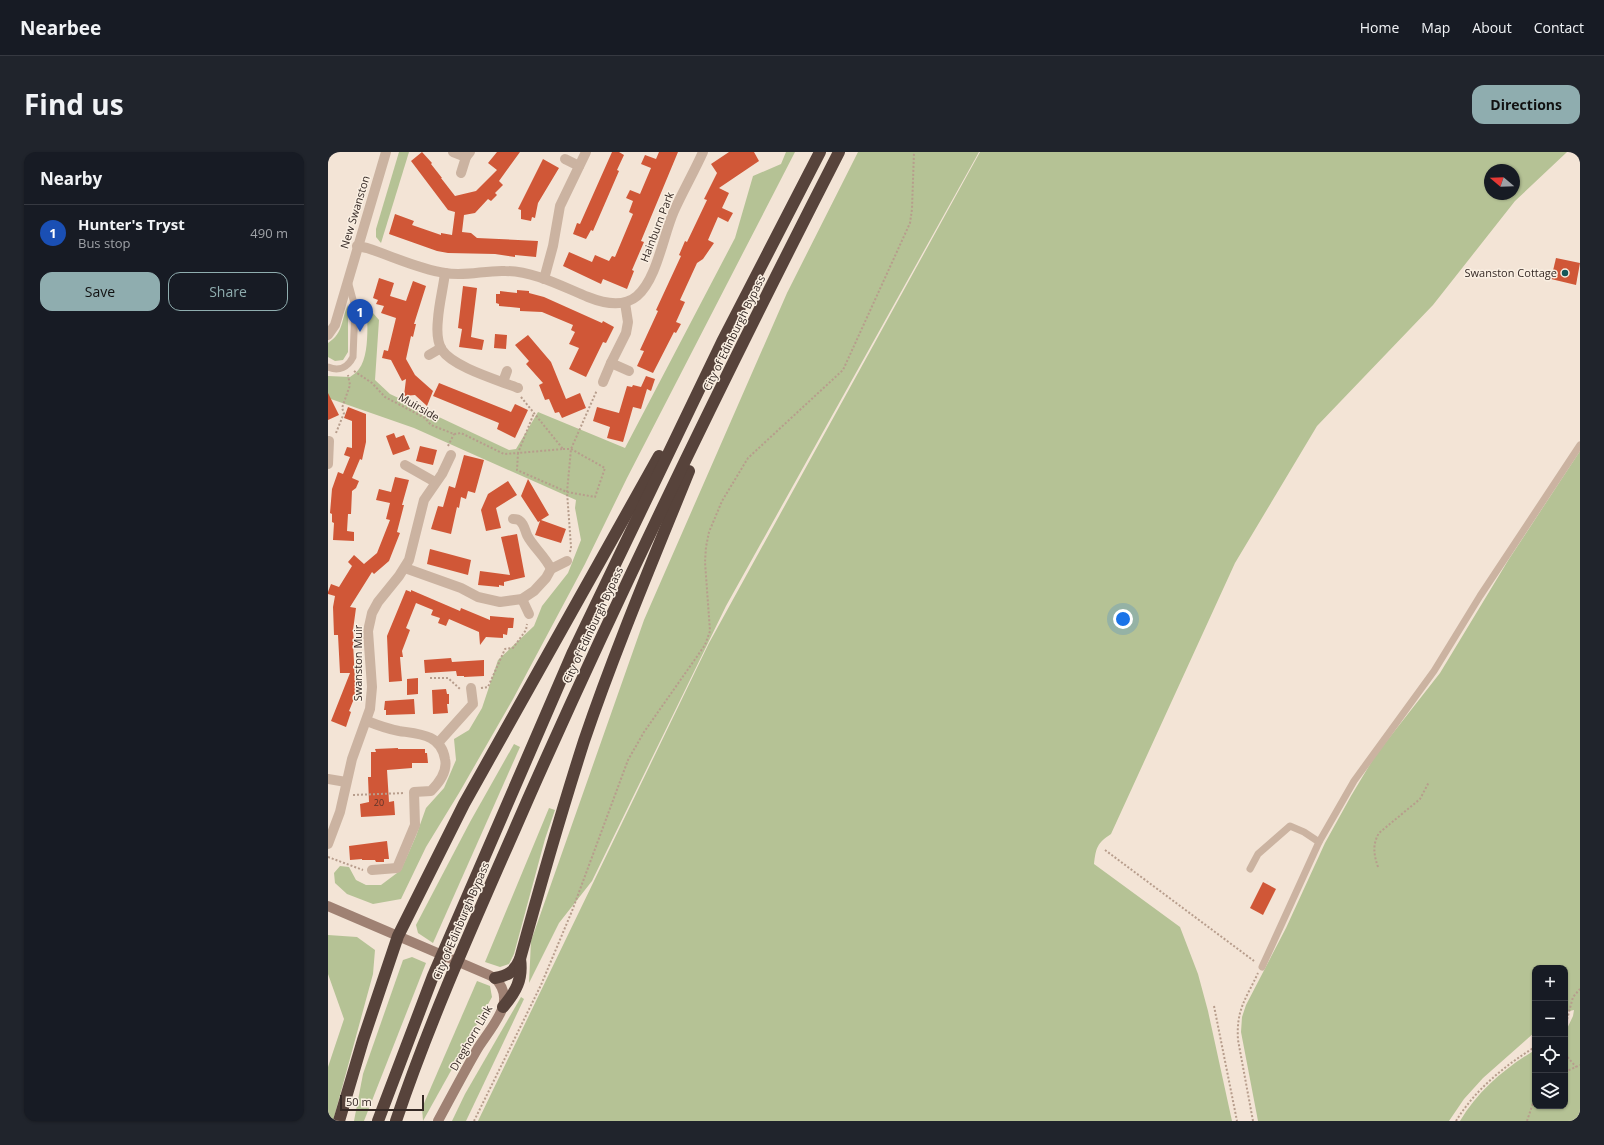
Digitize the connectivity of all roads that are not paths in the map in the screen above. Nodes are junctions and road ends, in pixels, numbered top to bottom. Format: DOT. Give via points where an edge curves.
graph roads {
  1 [pos="386,152"];
  2 [pos="453,152"];
  3 [pos="586,152"];
  4 [pos="704,152"];
  5 [pos="820,152"];
  6 [pos="839,152"];
  7 [pos="468,154"];
  8 [pos="565,159"];
  9 [pos="579,166"];
  10 [pos="461,173"];
  11 [pos="357,246"];
  12 [pos="445,274"];
  13 [pos="544,279"];
  14 [pos="348,280"];
  15 [pos="625,303"];
  16 [pos="328,335"];
  17 [pos="722,342"];
  18 [pos="441,348"];
  19 [pos="740,349"];
  20 [pos="429,356"];
  21 [pos="611,364"];
  22 [pos="328,367"];
  23 [pos="507,371"];
  24 [pos="629,372"];
  25 [pos="503,382"];
  26 [pos="603,382"];
  27 [pos="518,388"];
  28 [pos="329,440"];
  29 [pos="1580,445"];
  30 [pos="452,455"];
  31 [pos="328,464"];
  32 [pos="405,465"];
  33 [pos="435,482"];
  34 [pos="514,519"];
  35 [pos="567,561"];
  36 [pos="405,568"];
  37 [pos="551,569"];
  38 [pos="522,599"];
  39 [pos="529,614"];
  40 [pos="471,688"];
  41 [pos="366,721"];
  42 [pos="438,743"];
  43 [pos="328,779"];
  44 [pos="346,782"];
  45 [pos="1319,842"];
  46 [pos="328,844"];
  47 [pos="1250,869"];
  48 [pos="372,870"];
  49 [pos="328,906"];
  50 [pos="398,936"];
  51 [pos="520,959"];
  52 [pos="1262,967"];
  53 [pos="492,976"];
  54 [pos="503,1007"];
  55 [pos="339,1121"];
  56 [pos="378,1121"];
  57 [pos="396,1121"];
  58 [pos="438,1121"];
  1 -- 11 [label="street, New Swanston"];
  2 -- 7 [label="street"];
  3 -- 9 [label="street"];
  4 -- 15 [label="street, Hainburn Park" via="673,212 649,282 636,297"];
  5 -- 17 [label="highway, City of Edinburgh Bypass"];
  6 -- 19 [label="highway, City of Edinburgh Bypass"];
  7 -- 10 [label="street"];
  8 -- 9 [label="street"];
  9 -- 13 [label="street" via="560,206"];
  11 -- 12 [label="street"];
  11 -- 14 [label="street, New Swanston"];
  12 -- 13 [label="street" via="505,271 527,273"];
  12 -- 18 [label="street" via="438,319"];
  13 -- 15 [label="street" via="600,302"];
  14 -- 16 [label="street, New Swanston" via="335,325"];
  14 -- 22 [label="lane, New Swanston" via="355,307 353,357 346,366 336,369"];
  15 -- 21 [label="street" via="628,322 626,333"];
  17 -- 50 [label="highway" via="464,804"];
  17 -- 56 [label="highway, City of Edinburgh Bypass" via="573,652 433,976"];
  18 -- 20 [label="street"];
  18 -- 25 [label="street" via="446,356 458,364"];
  19 -- 51 [label="highway" via="626,628 585,740"];
  19 -- 57 [label="highway, City of Edinburgh Bypass" via="585,670 449,980"];
  21 -- 24 [label="street"];
  21 -- 26 [label="street"];
  23 -- 25 [label="street"];
  25 -- 27 [label="street"];
  28 -- 31 [label="street"];
  29 -- 45 [label="lane" via="1480,596 1434,671 1354,781"];
  30 -- 33 [label="street, Swanston Muir"];
  32 -- 33 [label="street"];
  33 -- 36 [label="street, Swanston Muir" via="424,500"];
  34 -- 37 [label="street" via="520,520 527,535"];
  35 -- 37 [label="street"];
  36 -- 38 [label="street" via="489,600 506,602"];
  36 -- 41 [label="street, Swanston Muir" via="372,613 368,631 372,687"];
  37 -- 38 [label="street" via="534,591"];
  38 -- 39 [label="street"];
  40 -- 42 [label="street" via="473,704"];
  41 -- 42 [label="street" via="399,731 418,733"];
  41 -- 44 [label="street, Swanston Muir" via="356,745"];
  42 -- 48 [label="street" via="445,758 444,772 431,791 414,792 415,825 397,868"];
  43 -- 44 [label="street"];
  44 -- 46 [label="street, Swanston Muir" via="340,812"];
  45 -- 47 [label="lane" via="1290,826 1258,854"];
  45 -- 52 [label="lane"];
  49 -- 50 [label="street"];
  50 -- 53 [label="street"];
  50 -- 55 [label="highway"];
  51 -- 53 [label="highway" via="517,966 504,977"];
  51 -- 54 [label="highway" via="520,982"];
  53 -- 54 [label="street, Dreghorn Link" via="503,990"];
  54 -- 58 [label="street, Dreghorn Link"];
}
